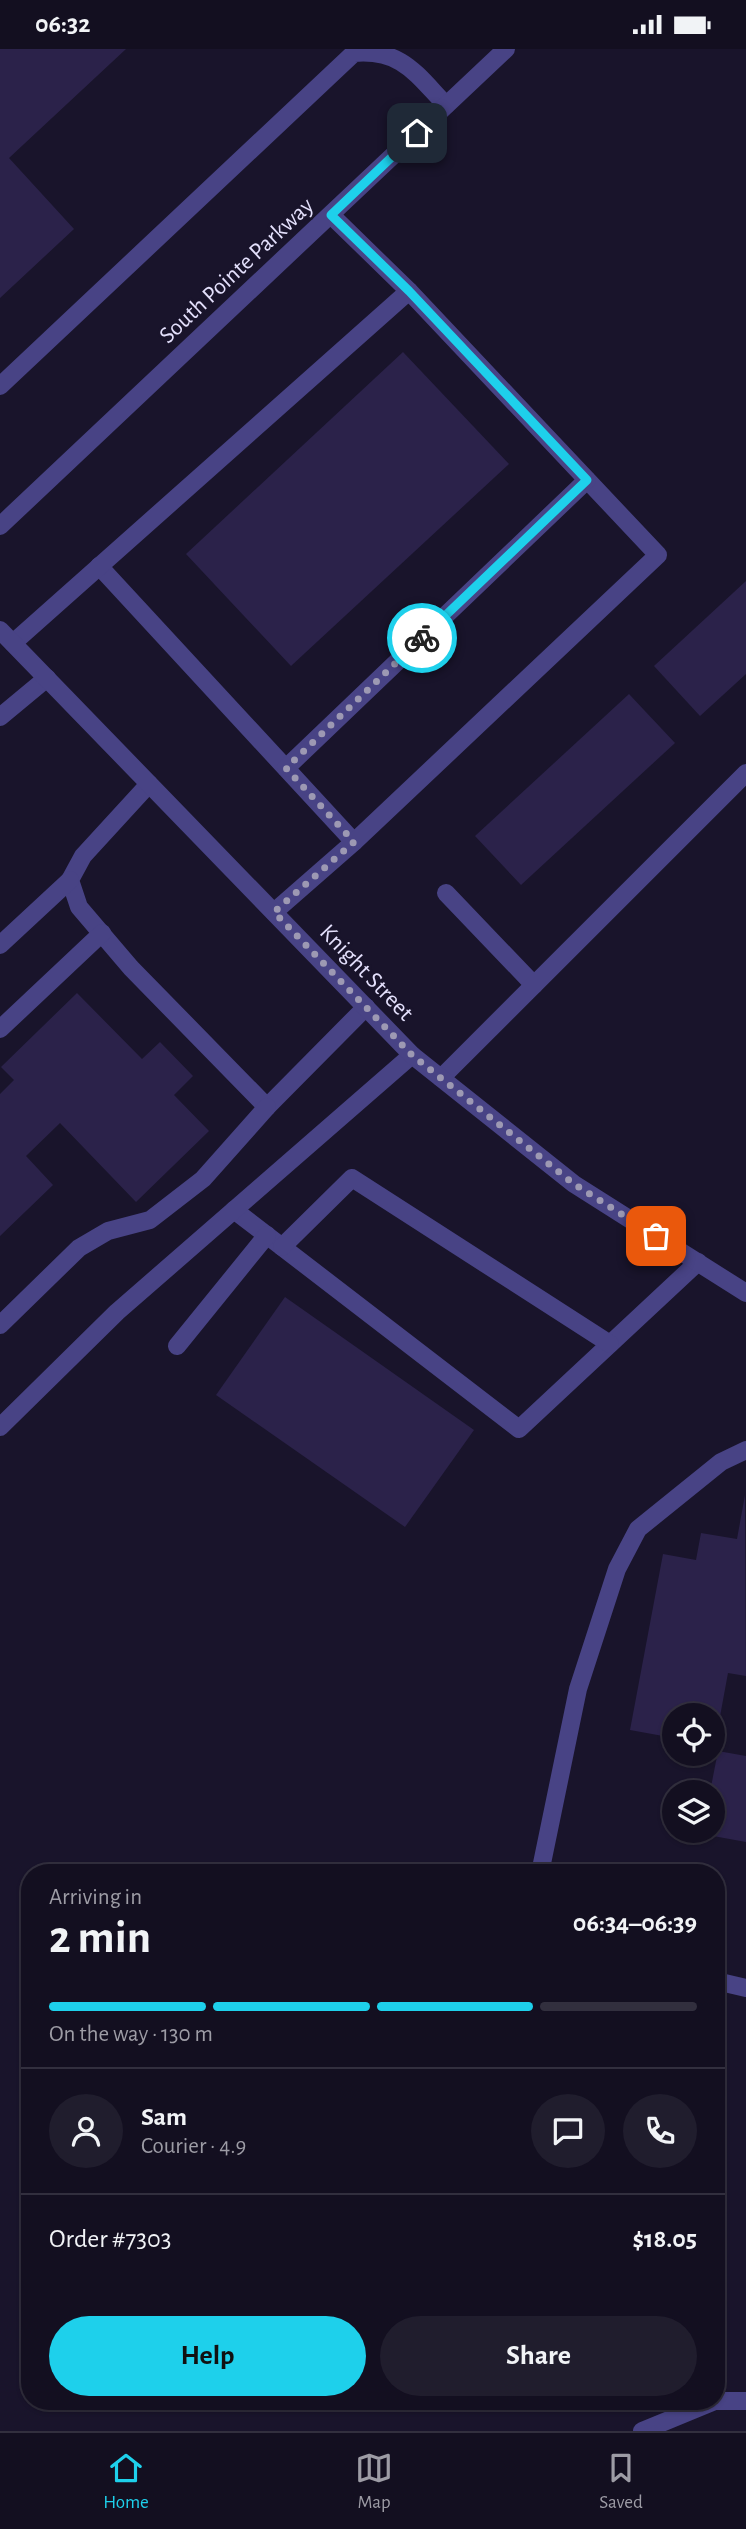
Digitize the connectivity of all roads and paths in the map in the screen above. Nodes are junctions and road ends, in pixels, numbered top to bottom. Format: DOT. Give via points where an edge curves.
graph roads {
  1 [pos="506,49"];
  2 [pos="446,105"];
  3 [pos="331,215"];
  4 [pos="409,291"];
  5 [pos="0,386"];
  6 [pos="587,480"];
  7 [pos="0,526"];
  8 [pos="99,566"];
  9 [pos="6,636"];
  10 [pos="47,678"];
  11 [pos="0,717"];
  12 [pos="286,768"];
  13 [pos="746,773"];
  14 [pos="149,784"];
  15 [pos="354,842"];
  16 [pos="70,880"];
  17 [pos="446,893"];
  18 [pos="274,912"];
  19 [pos="102,933"];
  20 [pos="0,944"];
  21 [pos="534,985"];
  22 [pos="366,1007"];
  23 [pos="0,1029"];
  24 [pos="412,1055"];
  25 [pos="441,1078"];
  26 [pos="267,1107"];
  27 [pos="234,1210"];
  28 [pos="267,1235"];
  29 [pos="282,1247"];
  30 [pos="698,1262"];
  31 [pos="746,1293"];
  32 [pos="0,1325"];
  33 [pos="610,1345"];
  34 [pos="177,1346"];
  35 [pos="0,1427"];
  36 [pos="746,1450"];
  37 [pos="542,1864"];
  38 [pos="725,1983"];
  39 [pos="746,1988"];
  40 [pos="725,2401"];
  41 [pos="746,2401"];
  42 [pos="693,2410"];
  43 [pos="642,2431"];
  1 -- 2 [label="street, South Pointe Parkway"];
  2 -- 3 [label="street, South Pointe Parkway"];
  2 -- 5 [label="street" via="397,54 375,49 354,53"];
  3 -- 4 [label="street"];
  3 -- 7 [label="street, South Pointe Parkway"];
  4 -- 6 [label="street"];
  4 -- 8 [label="street"];
  6 -- 12 [label="street"];
  6 -- 15 [label="street" via="658,555"];
  8 -- 9 [label="street"];
  8 -- 12 [label="street"];
  9 -- 10 [label="street, Knight Street"];
  10 -- 11 [label="street"];
  10 -- 14 [label="street, Knight Street"];
  12 -- 15 [label="street"];
  13 -- 21 [label="street"];
  14 -- 16 [label="street" via="83,856"];
  14 -- 18 [label="street, Knight Street"];
  15 -- 18 [label="street"];
  16 -- 19 [label="street" via="79,907"];
  16 -- 20 [label="street"];
  17 -- 21 [label="street"];
  18 -- 22 [label="street, Knight Street"];
  19 -- 23 [label="street"];
  19 -- 26 [label="street"];
  21 -- 25 [label="street"];
  22 -- 24 [label="street, Knight Street"];
  22 -- 26 [label="street"];
  24 -- 25 [label="street, Knight Street"];
  24 -- 27 [label="street"];
  25 -- 30 [label="street, Knight Street" via="574,1184"];
  26 -- 32 [label="street" via="203,1179 150,1220 108,1231 79,1248"];
  27 -- 28 [label="street"];
  27 -- 35 [label="street" via="117,1312"];
  28 -- 29 [label="street"];
  28 -- 34 [label="street"];
  29 -- 33 [label="street" via="352,1178"];
  29 -- 33 [label="street" via="519,1429"];
  30 -- 31 [label="street, Knight Street"];
  30 -- 33 [label="street"];
  36 -- 37 [label="street" via="721,1462 638,1529 617,1569 578,1689"];
  38 -- 39 [label="street"];
  40 -- 41 [label="street"];
  42 -- 43 [label="street"];
}
